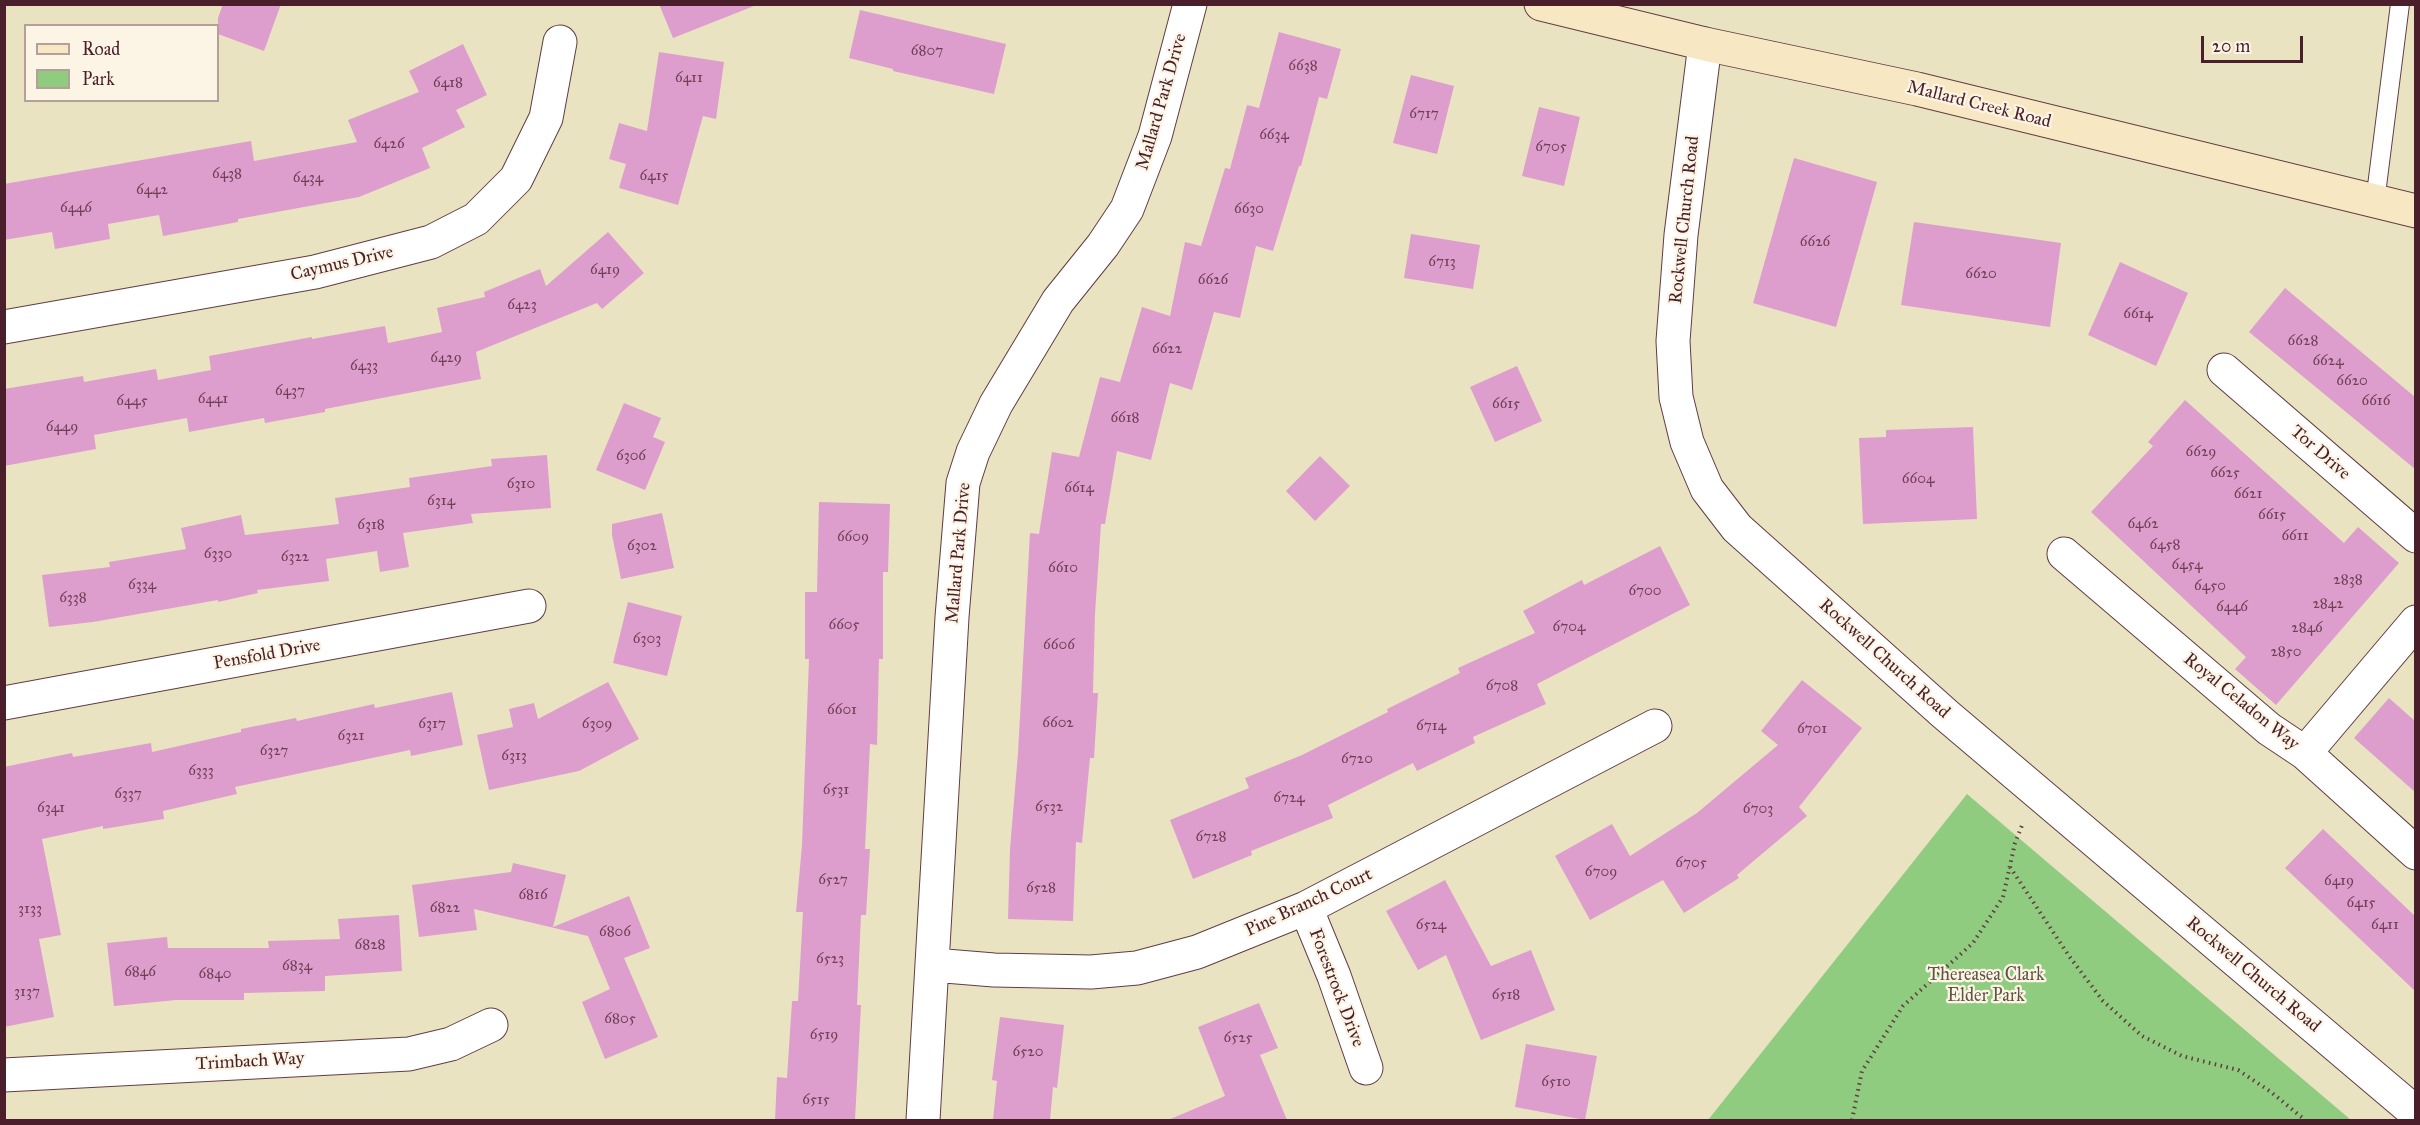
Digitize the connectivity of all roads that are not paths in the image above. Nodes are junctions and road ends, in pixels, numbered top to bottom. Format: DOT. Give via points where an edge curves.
graph roads {
  1 [pos="1190,4"];
  2 [pos="1541,4"];
  3 [pos="2400,4"];
  4 [pos="560,42"];
  5 [pos="1706,44"];
  6 [pos="2375,202"];
  7 [pos="2415,211"];
  8 [pos="4,327"];
  9 [pos="2224,370"];
  10 [pos="2415,536"];
  11 [pos="2064,554"];
  12 [pos="529,606"];
  13 [pos="2415,622"];
  14 [pos="4,703"];
  15 [pos="1655,726"];
  16 [pos="2306,753"];
  17 [pos="2415,853"];
  18 [pos="1306,908"];
  19 [pos="933,965"];
  20 [pos="491,1025"];
  21 [pos="1366,1068"];
  22 [pos="4,1075"];
  23 [pos="2410,1098"];
  24 [pos="923,1120"];
  1 -- 19 [label="street, Mallard Park Drive" via="1155,136 1127,209 1058,301 996,404 963,483"];
  2 -- 5 [label="main road, Mallard Creek Road"];
  3 -- 6 [label="lane"];
  4 -- 8 [label="street, Caymus Drive" via="546,118 516,179 476,219 431,243 315,272"];
  5 -- 6 [label="main road, Mallard Creek Road" via="1917,89"];
  5 -- 23 [label="street, Rockwell Church Road" via="1673,341 1676,397 1687,442 1707,489 1737,528 1945,714"];
  6 -- 7 [label="main road, Mallard Creek Road"];
  9 -- 10 [label="street, Tor Drive"];
  11 -- 16 [label="street, Royal Celadon Way" via="2269,729"];
  12 -- 14 [label="street, Pensfold Drive"];
  13 -- 16 [label="street"];
  15 -- 18 [label="street, Pine Branch Court"];
  16 -- 17 [label="street, Royal Celadon Way"];
  18 -- 19 [label="street, Pine Branch Court" via="1197,952 1137,968 1090,972"];
  18 -- 21 [label="street, Forestrock Drive"];
  19 -- 24 [label="street, Mallard Park Drive"];
  20 -- 22 [label="street, Trimbach Way" via="451,1044 409,1054"];
}
